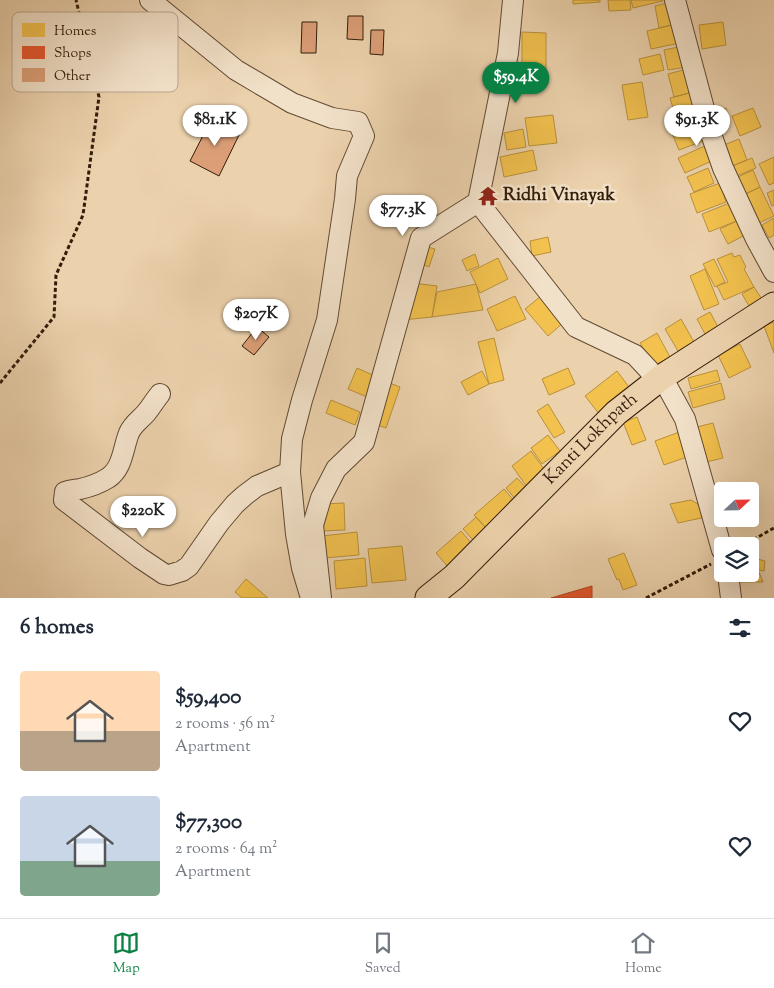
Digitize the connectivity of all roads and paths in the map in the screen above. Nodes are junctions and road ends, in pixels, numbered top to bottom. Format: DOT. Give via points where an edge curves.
graph roads {
  1 [pos="150,0"];
  2 [pos="513,0"];
  3 [pos="674,0"];
  4 [pos="165,12"];
  5 [pos="178,23"];
  6 [pos="98,92"];
  7 [pos="478,202"];
  8 [pos="774,272"];
  9 [pos="774,305"];
  10 [pos="658,381"];
  11 [pos="0,383"];
  12 [pos="160,394"];
  13 [pos="290,472"];
  14 [pos="774,528"];
  15 [pos="716,537"];
  16 [pos="758,537"];
  17 [pos="714,566"];
  18 [pos="727,582"];
  19 [pos="311,598"];
  20 [pos="321,598"];
  21 [pos="428,598"];
  22 [pos="646,598"];
  23 [pos="731,598"];
  1 -- 4 [label="street"];
  2 -- 7 [label="street" via="508,53"];
  3 -- 8 [label="street" via="723,168"];
  5 -- 13 [label="street" via="236,70 292,103 332,118 358,122 364,136 347,176 327,320 292,439"];
  6 -- 11 [label="path" via="83,215 56,275 54,317"];
  7 -- 10 [label="street" via="576,327 635,355"];
  7 -- 20 [label="street" via="421,238 364,442 336,469 320,498 313,526"];
  9 -- 10 [label="main road, Kanti Lokhpath"];
  10 -- 15 [label="street" via="685,419"];
  10 -- 21 [label="main road, Kanti Lokhpath" via="616,413 454,577"];
  12 -- 13 [label="street" via="129,433 117,469 90,486 65,492 64,500 164,574 176,574 189,566 219,523 245,495 257,486"];
  13 -- 19 [label="street" via="296,534"];
  14 -- 16 [label="path"];
  17 -- 22 [label="path"];
  18 -- 23 [label="street"];
}
